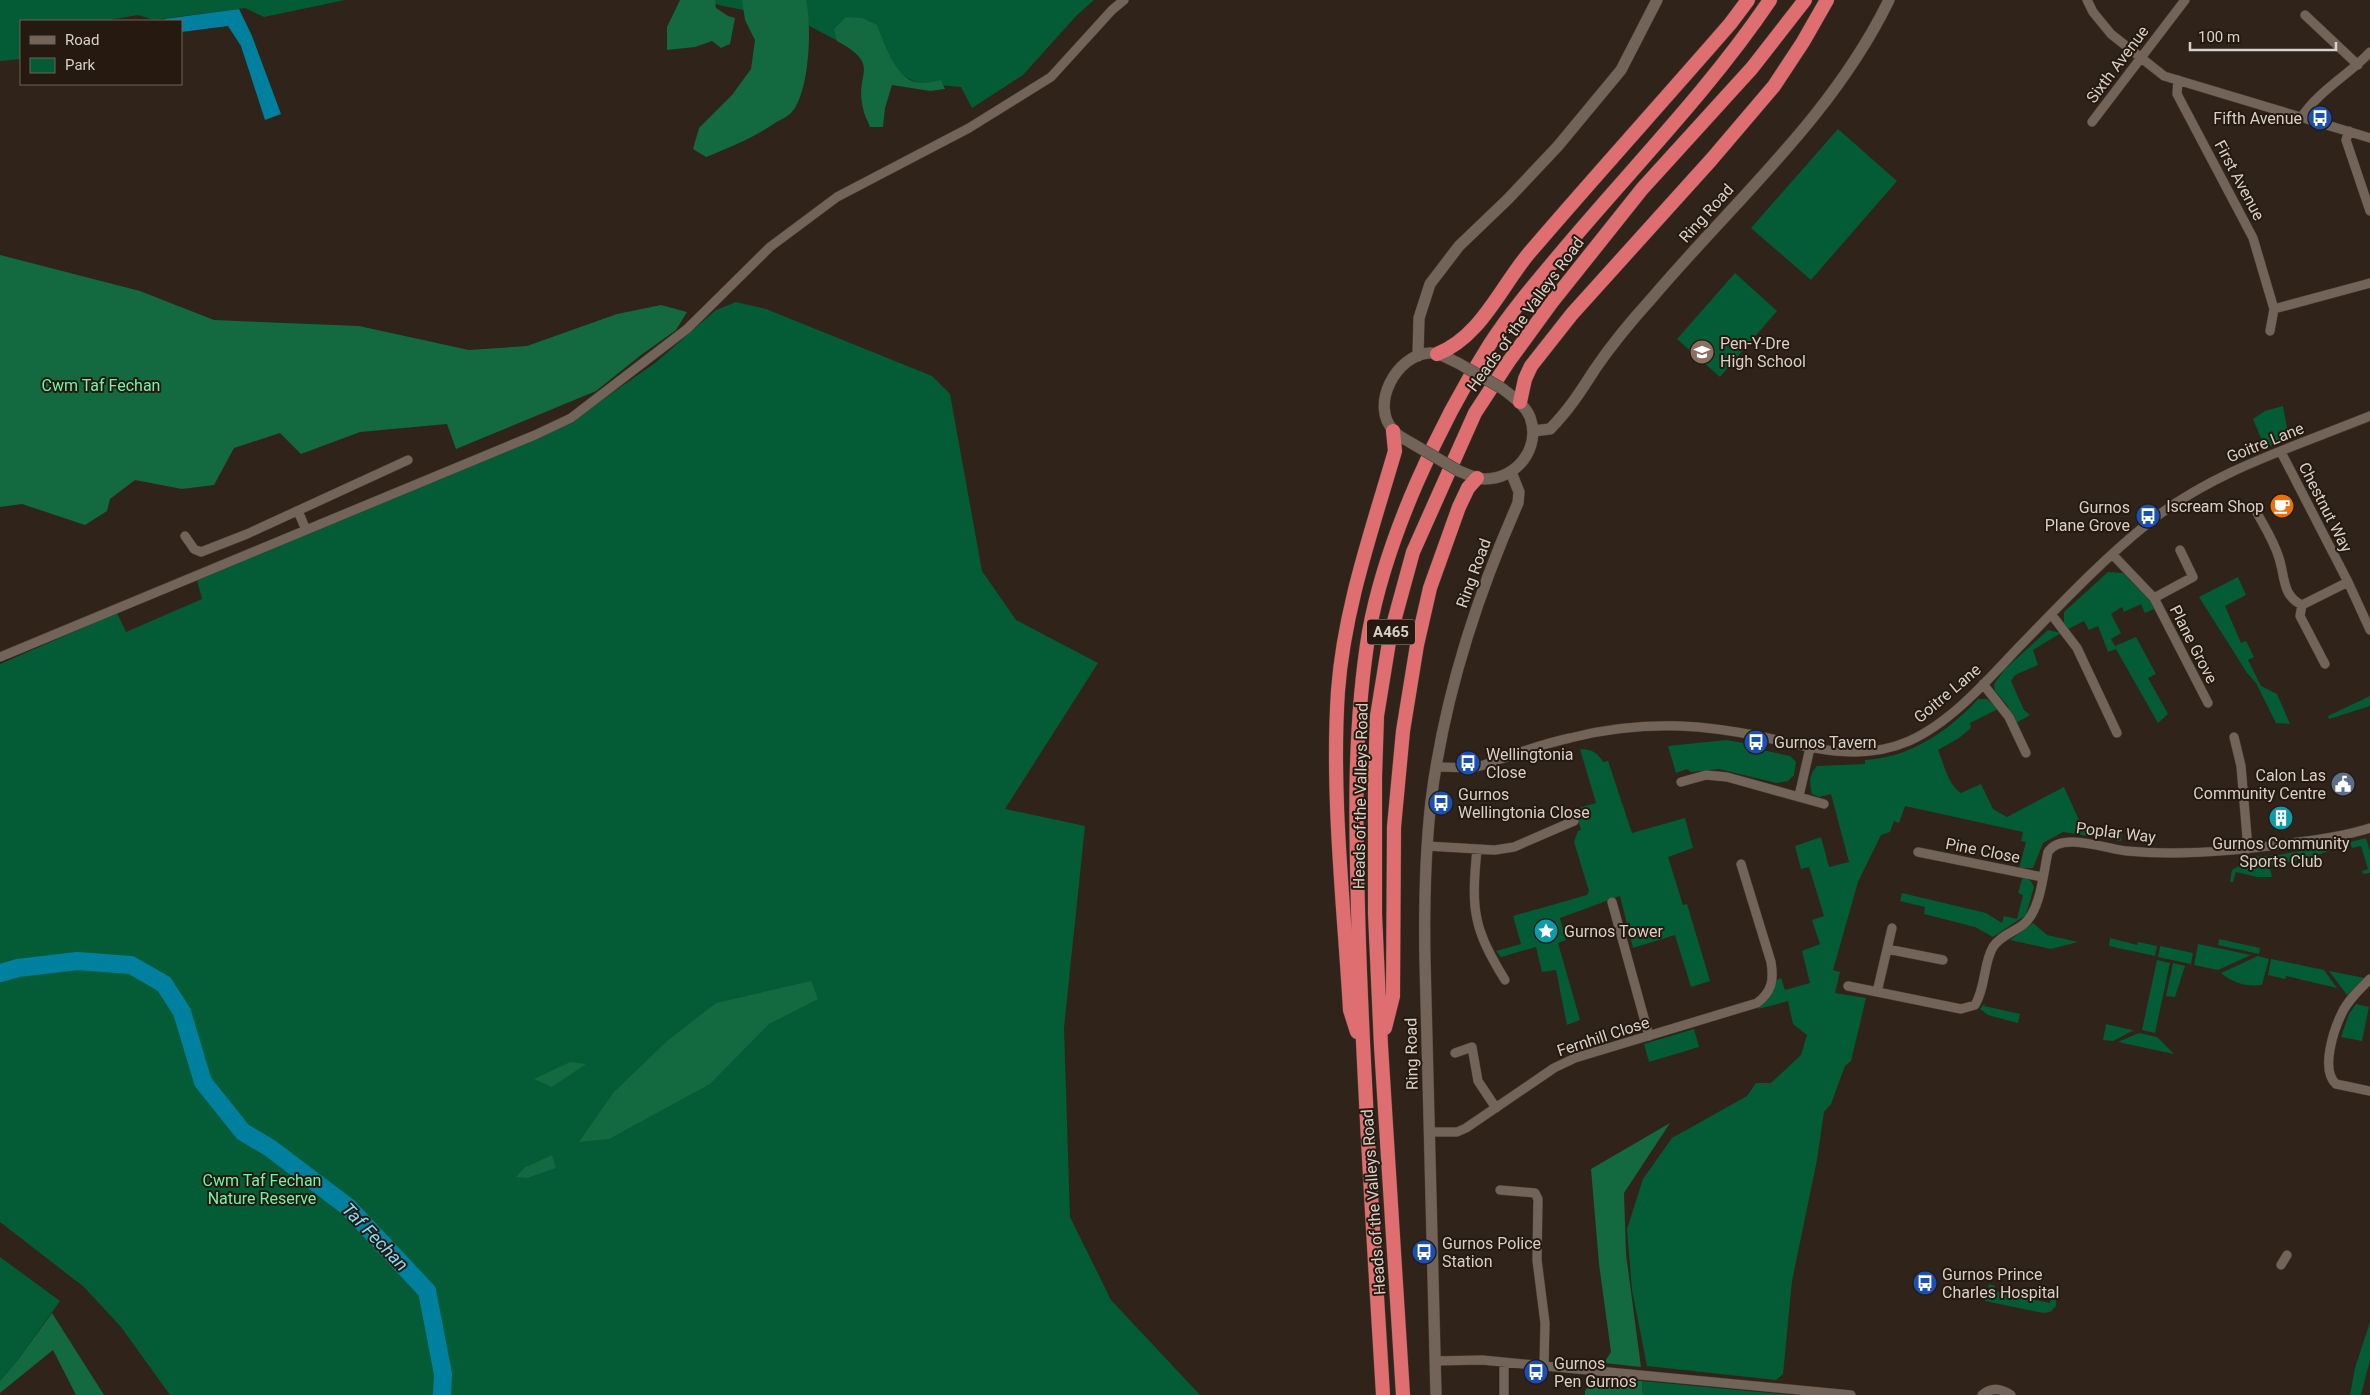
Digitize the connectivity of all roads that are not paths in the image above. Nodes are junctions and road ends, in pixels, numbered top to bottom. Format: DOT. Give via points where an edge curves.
graph roads {
  1 [pos="1124,0"];
  2 [pos="1657,0"];
  3 [pos="1748,0"];
  4 [pos="1770,0"];
  5 [pos="1806,0"];
  6 [pos="1828,0"];
  7 [pos="1889,0"];
  8 [pos="2087,0"];
  9 [pos="2185,0"];
  10 [pos="2305,16"];
  11 [pos="2370,52"];
  12 [pos="2140,58"];
  13 [pos="2358,66"];
  14 [pos="2178,80"];
  15 [pos="2302,118"];
  16 [pos="2092,122"];
  17 [pos="2348,131"];
  18 [pos="2370,138"];
  19 [pos="2370,211"];
  20 [pos="2370,283"];
  21 [pos="2274,309"];
  22 [pos="2270,331"];
  23 [pos="1438,354"];
  24 [pos="1418,356"];
  25 [pos="1520,402"];
  26 [pos="2370,416"];
  27 [pos="1393,431"];
  28 [pos="1532,431"];
  29 [pos="2281,452"];
  30 [pos="408,460"];
  31 [pos="1511,472"];
  32 [pos="1477,478"];
  33 [pos="298,511"];
  34 [pos="2256,511"];
  35 [pos="306,530"];
  36 [pos="185,536"];
  37 [pos="2180,550"];
  38 [pos="2113,554"];
  39 [pos="2348,582"];
  40 [pos="2154,598"];
  41 [pos="2302,605"];
  42 [pos="2051,614"];
  43 [pos="2370,630"];
  44 [pos="0,657"];
  45 [pos="2325,664"];
  46 [pos="1983,684"];
  47 [pos="2208,704"];
  48 [pos="2117,733"];
  49 [pos="2234,737"];
  50 [pos="1810,748"];
  51 [pos="2026,753"];
  52 [pos="1436,766"];
  53 [pos="1681,782"];
  54 [pos="1799,796"];
  55 [pos="1824,804"];
  56 [pos="1574,821"];
  57 [pos="2370,828"];
  58 [pos="1427,846"];
  59 [pos="1477,849"];
  60 [pos="2248,849"];
  61 [pos="1918,852"];
  62 [pos="1741,864"];
  63 [pos="2042,877"];
  64 [pos="1612,902"];
  65 [pos="1892,928"];
  66 [pos="1887,949"];
  67 [pos="1943,960"];
  68 [pos="2370,979"];
  69 [pos="1505,980"];
  70 [pos="1848,986"];
  71 [pos="1877,992"];
  72 [pos="1649,1036"];
  73 [pos="1381,1046"];
  74 [pos="1362,1047"];
  75 [pos="1455,1053"];
  76 [pos="2370,1091"];
  77 [pos="1496,1108"];
  78 [pos="1430,1132"];
  79 [pos="1500,1190"];
  80 [pos="2287,1255"];
  81 [pos="2281,1265"];
  82 [pos="1435,1361"];
  83 [pos="1504,1363"];
  84 [pos="1544,1366"];
  85 [pos="1383,1395"];
  86 [pos="1403,1395"];
  87 [pos="1436,1395"];
  88 [pos="1504,1395"];
  89 [pos="1851,1395"];
  90 [pos="1982,1395"];
  91 [pos="2011,1395"];
  1 -- 35 [label="street" via="1051,77 969,128 837,197 770,247 687,329 571,418"];
  2 -- 24 [label="street" via="1621,70 1558,146 1459,246 1430,284 1419,318"];
  3 -- 23 [label="highway" via="1528,254 1468,335 1454,348"];
  4 -- 74 [label="highway, Heads of the Valleys Road / A465" via="1691,103 1530,289 1491,344 1455,405 1418,482 1383,577 1370,628 1359,703 1355,843"];
  5 -- 73 [label="highway, Heads of the Valleys Road / A465" via="1752,68 1642,189 1509,361 1475,413 1413,552 1390,636 1377,716 1374,853"];
  6 -- 25 [label="highway" via="1774,86 1572,314 1531,366"];
  7 -- 28 [label="street, Ring Road" via="1864,46 1828,100 1794,142 1652,298 1562,417 1550,429"];
  8 -- 12 [label="street" via="2111,34"];
  9 -- 12 [label="street, Sixth Avenue"];
  10 -- 13 [label="street"];
  11 -- 13 [label="street"];
  12 -- 14 [label="street" via="2164,76"];
  12 -- 16 [label="street, Sixth Avenue"];
  13 -- 15 [label="street" via="2308,107"];
  14 -- 15 [label="street"];
  14 -- 21 [label="street, First Avenue" via="2178,94 2253,238"];
  15 -- 17 [label="street"];
  17 -- 18 [label="street"];
  17 -- 19 [label="street" via="2346,140"];
  20 -- 21 [label="street"];
  21 -- 22 [label="street, First Avenue"];
  23 -- 24 [label="street"];
  23 -- 25 [label="street, bridge"];
  24 -- 27 [label="street" via="1404,364 1392,378 1386,394 1386,418"];
  25 -- 28 [label="street" via="1529,416"];
  26 -- 29 [label="street, Goitre Lane"];
  27 -- 32 [label="street, bridge" via="1459,471"];
  27 -- 74 [label="highway" via="1395,451 1351,604 1338,690 1336,769 1350,1010"];
  28 -- 31 [label="street" via="1529,452"];
  29 -- 38 [label="street, Goitre Lane" via="2198,489 2148,523"];
  29 -- 39 [label="street, Chestnut Way"];
  30 -- 33 [label="street"];
  31 -- 32 [label="street" via="1500,477"];
  31 -- 52 [label="street, Ring Road" via="1517,483 1518,503 1481,595 1453,687"];
  32 -- 73 [label="highway" via="1468,488 1456,516 1430,588 1417,645 1403,731 1394,827 1393,996"];
  33 -- 35 [label="street"];
  33 -- 36 [label="street" via="201,552 194,549"];
  34 -- 41 [label="street" via="2279,558 2288,594"];
  35 -- 44 [label="street"];
  37 -- 40 [label="street, Plane Grove" via="2193,577"];
  38 -- 40 [label="street, Plane Grove"];
  38 -- 42 [label="street, Goitre Lane"];
  39 -- 41 [label="street"];
  39 -- 43 [label="street, Chestnut Way"];
  40 -- 47 [label="street, Plane Grove"];
  41 -- 45 [label="street" via="2300,616"];
  42 -- 46 [label="street, Goitre Lane"];
  42 -- 48 [label="street" via="2077,648"];
  46 -- 50 [label="street, Goitre Lane" via="1944,719 1907,742 1854,754"];
  46 -- 51 [label="street" via="2009,717"];
  49 -- 60 [label="street" via="2241,766"];
  50 -- 52 [label="street, Goitre Lane" via="1722,730 1651,727 1570,738 1476,767"];
  50 -- 54 [label="street"];
  52 -- 58 [label="street, Ring Road"];
  53 -- 54 [label="street" via="1706,775 1727,777"];
  54 -- 55 [label="street"];
  56 -- 59 [label="street" via="1514,847"];
  57 -- 60 [label="street, Poplar Way"];
  58 -- 59 [label="street"];
  58 -- 78 [label="street, Ring Road" via="1424,895"];
  59 -- 69 [label="street" via="1473,893 1475,914 1487,951"];
  60 -- 63 [label="street, Poplar Way" via="2144,852 2064,841 2051,847"];
  61 -- 63 [label="street, Pine Close"];
  62 -- 72 [label="street, Fernhill Close" via="1771,962 1773,981 1766,996 1757,1003"];
  63 -- 71 [label="street, Poplar Way" via="2029,918 2000,939 1992,949 1975,1005 1961,1008"];
  64 -- 72 [label="street"];
  65 -- 66 [label="street"];
  66 -- 67 [label="street"];
  66 -- 71 [label="street"];
  68 -- 76 [label="street" via="2342,1012 2328,1062 2332,1080"];
  70 -- 71 [label="street, Poplar Way"];
  72 -- 77 [label="street, Fernhill Close" via="1575,1058 1554,1068"];
  73 -- 86 [label="highway, Heads of the Valleys Road / A465"];
  74 -- 85 [label="highway, Heads of the Valleys Road / A465"];
  75 -- 77 [label="street" via="1472,1047 1478,1081"];
  77 -- 78 [label="street, Fernhill Close" via="1457,1132"];
  78 -- 82 [label="street, Ring Road"];
  79 -- 84 [label="street" via="1528,1191 1535,1193 1538,1199 1537,1260 1545,1322"];
  80 -- 81 [label="street"];
  82 -- 83 [label="street"];
  82 -- 87 [label="street, Ring Road"];
  83 -- 84 [label="street"];
  83 -- 88 [label="street"];
  84 -- 89 [label="street"];
  90 -- 91 [label="street" via="1998,1389"];
}
